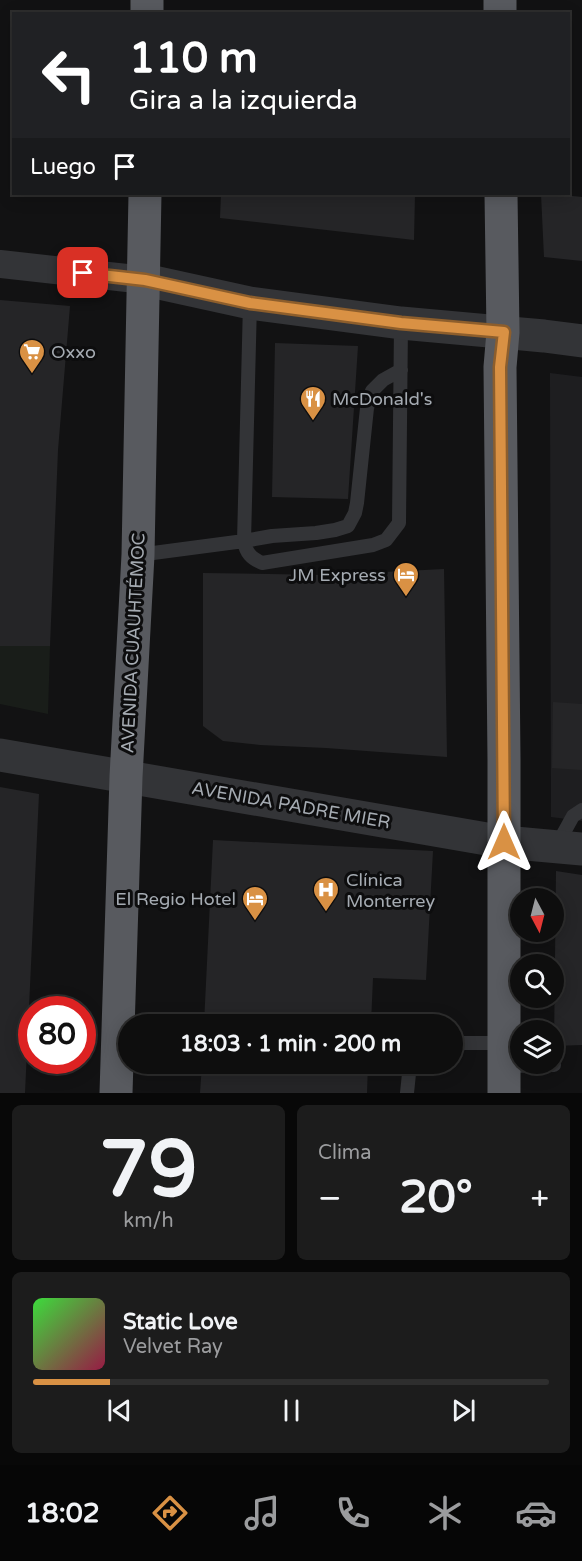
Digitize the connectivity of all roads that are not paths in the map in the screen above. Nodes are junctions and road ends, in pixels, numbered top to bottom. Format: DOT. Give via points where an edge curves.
graph roads {
  1 [pos="145,195"];
  2 [pos="501,195"];
  3 [pos="0,264"];
  4 [pos="145,280"];
  5 [pos="250,303"];
  6 [pos="401,323"];
  7 [pos="504,332"];
  8 [pos="582,341"];
  9 [pos="401,370"];
  10 [pos="244,541"];
  11 [pos="138,555"];
  12 [pos="0,754"];
  13 [pos="126,777"];
  14 [pos="582,810"];
  15 [pos="504,842"];
  16 [pos="569,848"];
  17 [pos="463,1048"];
  18 [pos="504,1067"];
  19 [pos="409,1074"];
  20 [pos="116,1093"];
  21 [pos="407,1093"];
  1 -- 4 [label="highway, AVENIDA CUAUHTÉMOC"];
  2 -- 7 [label="highway"];
  3 -- 4 [label="street"];
  4 -- 5 [label="street"];
  4 -- 11 [label="highway, AVENIDA CUAUHTÉMOC"];
  5 -- 6 [label="street"];
  5 -- 10 [label="lane"];
  6 -- 7 [label="street"];
  6 -- 9 [label="lane"];
  7 -- 8 [label="street"];
  7 -- 15 [label="highway" via="500,367"];
  9 -- 10 [label="lane" via="372,391 357,503 348,526"];
  9 -- 10 [label="lane" via="399,523 386,540 262,563 252,559"];
  10 -- 11 [label="lane"];
  11 -- 13 [label="highway, AVENIDA CUAUHTÉMOC"];
  12 -- 13 [label="street, AVENIDA PADRE MIER"];
  13 -- 15 [label="street, AVENIDA PADRE MIER"];
  13 -- 20 [label="highway, AVENIDA CUAUHTÉMOC"];
  14 -- 16 [label="lane" via="573,816"];
  15 -- 16 [label="street, AVENIDA PADRE MIER"];
  15 -- 18 [label="highway"];
  17 -- 18 [label="lane"];
  19 -- 21 [label="lane"];
}
